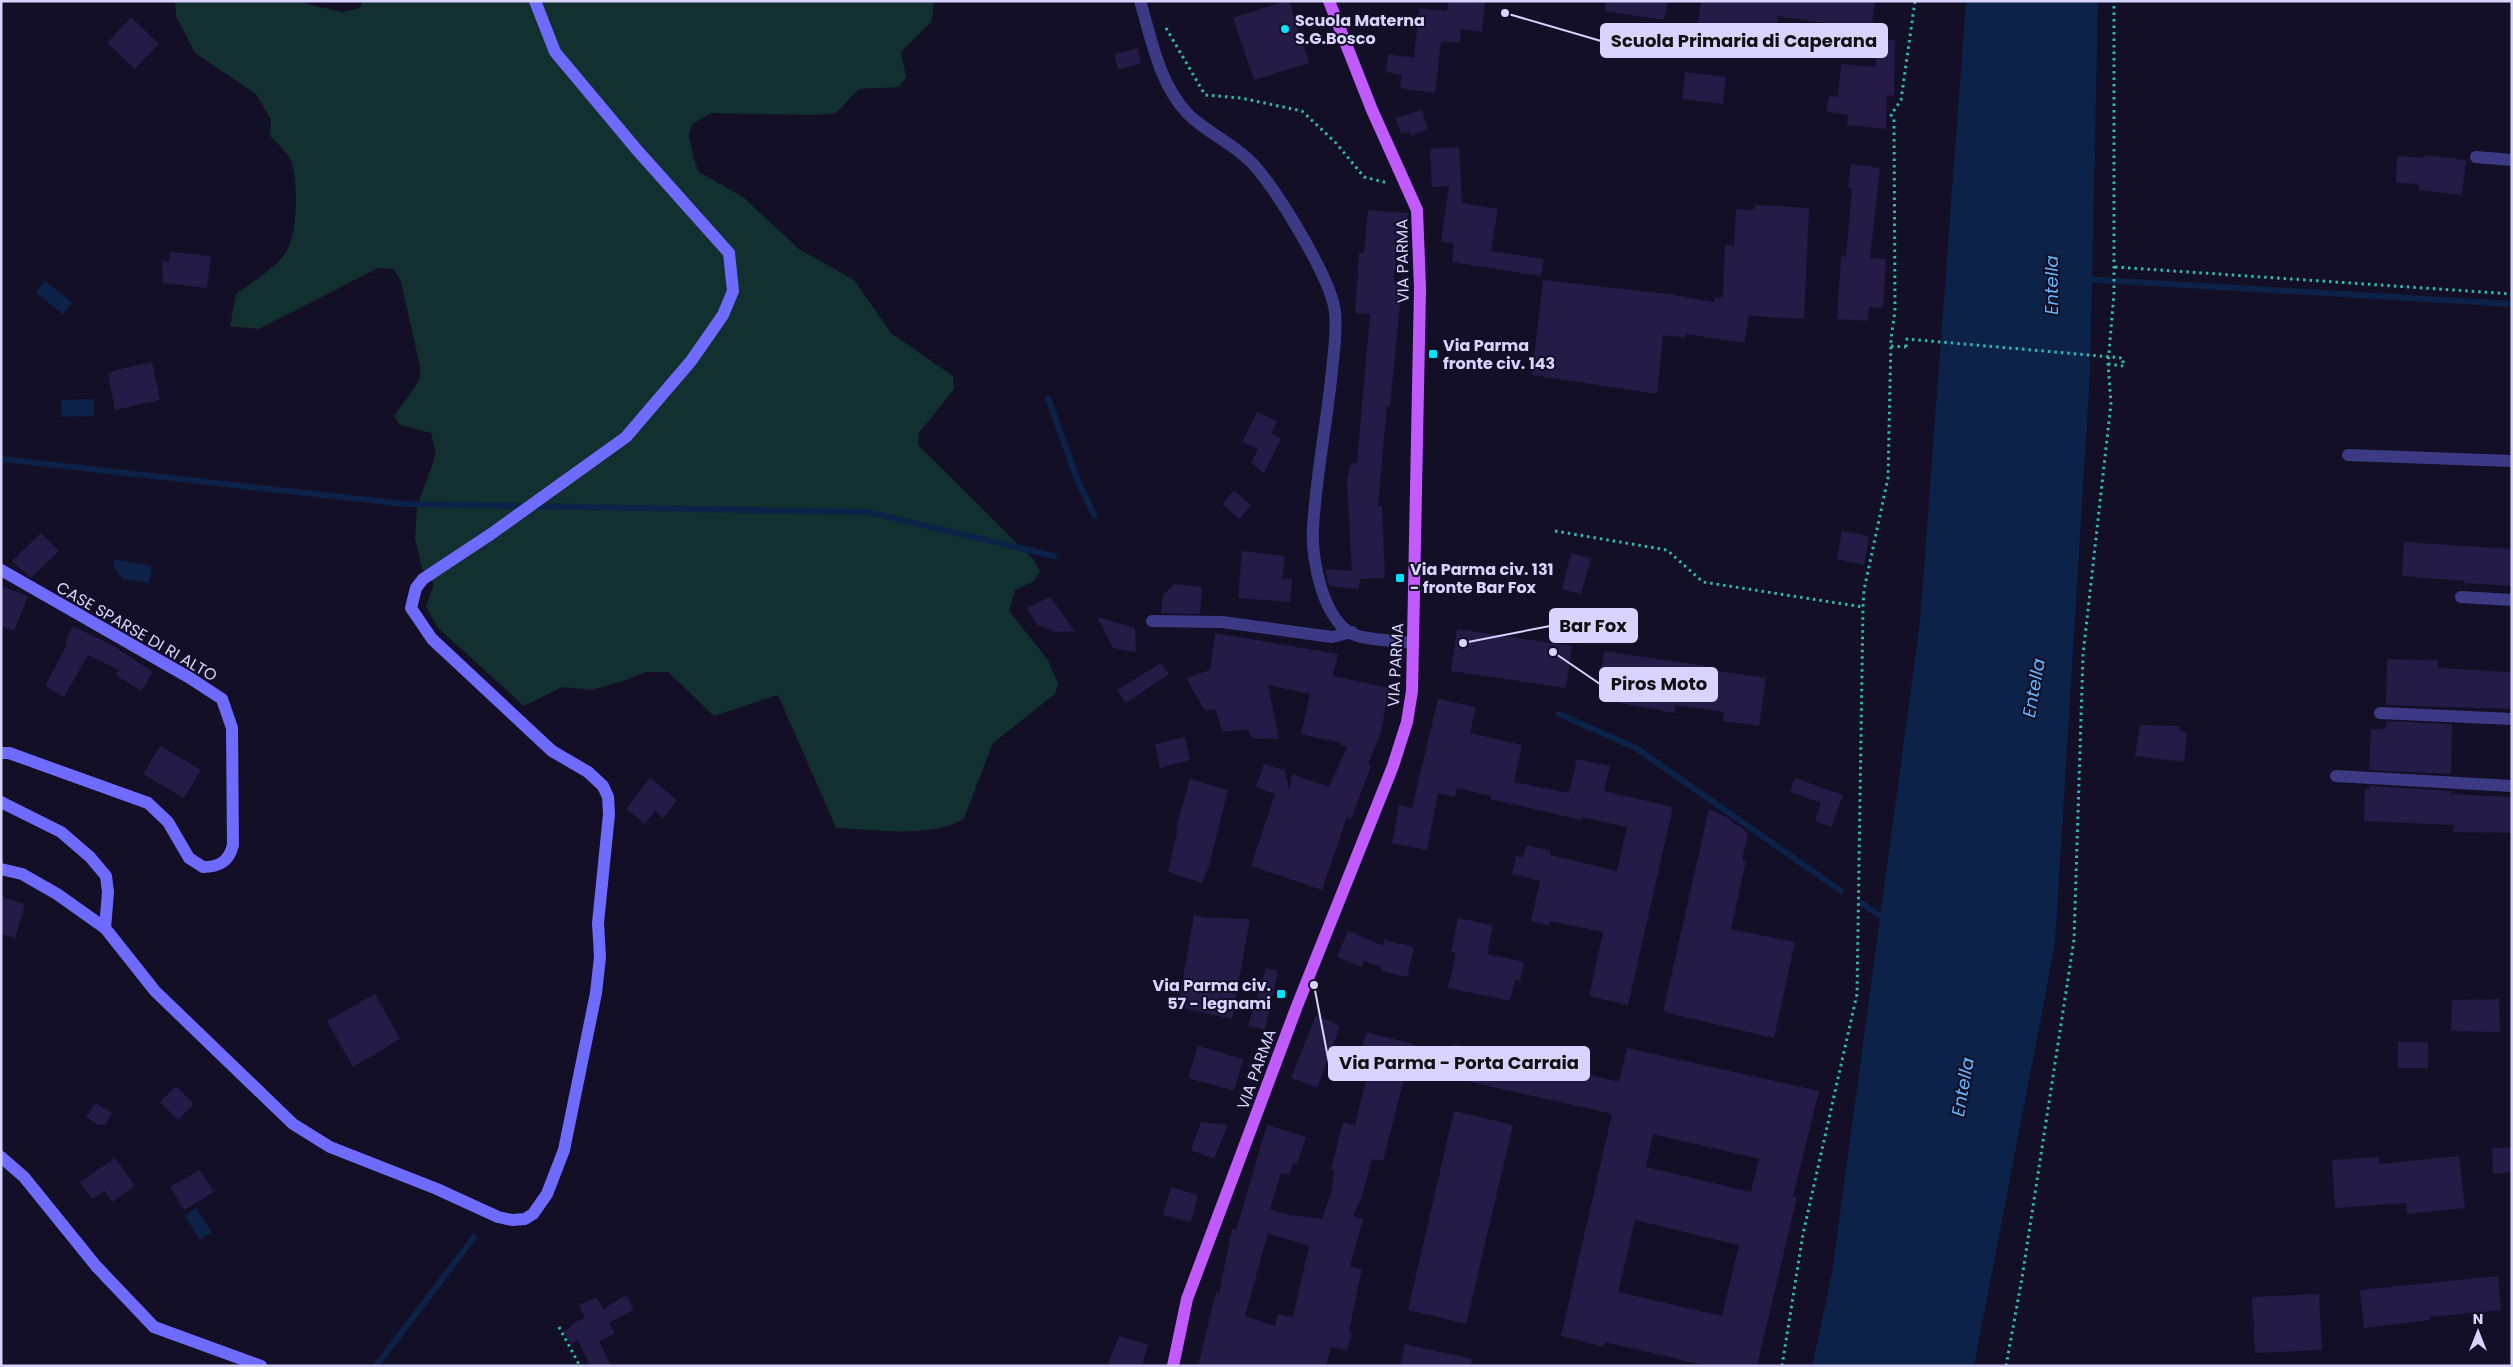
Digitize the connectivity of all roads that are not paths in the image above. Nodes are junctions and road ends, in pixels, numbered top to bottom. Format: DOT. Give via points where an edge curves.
graph roads {
  1 [pos="535,1"];
  2 [pos="1140,1"];
  3 [pos="1329,1"];
  4 [pos="2476,156"];
  5 [pos="2512,160"];
  6 [pos="2348,455"];
  7 [pos="2512,461"];
  8 [pos="1,570"];
  9 [pos="2461,597"];
  10 [pos="2512,600"];
  11 [pos="1152,621"];
  12 [pos="1352,632"];
  13 [pos="1413,643"];
  14 [pos="2380,713"];
  15 [pos="2512,719"];
  16 [pos="1,753"];
  17 [pos="2336,776"];
  18 [pos="2512,786"];
  19 [pos="1,802"];
  20 [pos="1,870"];
  21 [pos="105,928"];
  22 [pos="1,1157"];
  23 [pos="261,1366"];
  24 [pos="1173,1366"];
  1 -- 21 [label="street" via="556,52 637,150 729,253 733,291 722,315 691,361 626,437 423,579 416,588 411,608 432,639 552,752 588,772 603,786 608,797 596,993 564,1150 547,1194 534,1214 525,1219 505,1219 318,1140 294,1124 155,992"];
  2 -- 12 [label="street" via="1164,80 1188,114 1251,161 1276,194 1300,232 1335,311 1329,409 1313,529 1315,566 1321,589 1337,620"];
  3 -- 13 [label="main road, VIA PARMA" via="1372,110 1417,210 1420,288"];
  4 -- 5 [label="street"];
  6 -- 7 [label="street"];
  8 -- 16 [label="street, CASE SPARSE DI RI ALTO" via="222,699 232,728 232,853 220,865 203,867 190,858 168,822 148,803"];
  9 -- 10 [label="street"];
  11 -- 12 [label="street" via="1222,622 1332,637"];
  12 -- 13 [label="street"];
  13 -- 24 [label="main road, VIA PARMA" via="1412,690 1402,737 1187,1299"];
  14 -- 15 [label="street"];
  17 -- 18 [label="street"];
  19 -- 21 [label="street" via="61,832 106,876"];
  20 -- 21 [label="street" via="22,874 58,894"];
  22 -- 23 [label="street" via="24,1177 96,1266 154,1328"];
}
